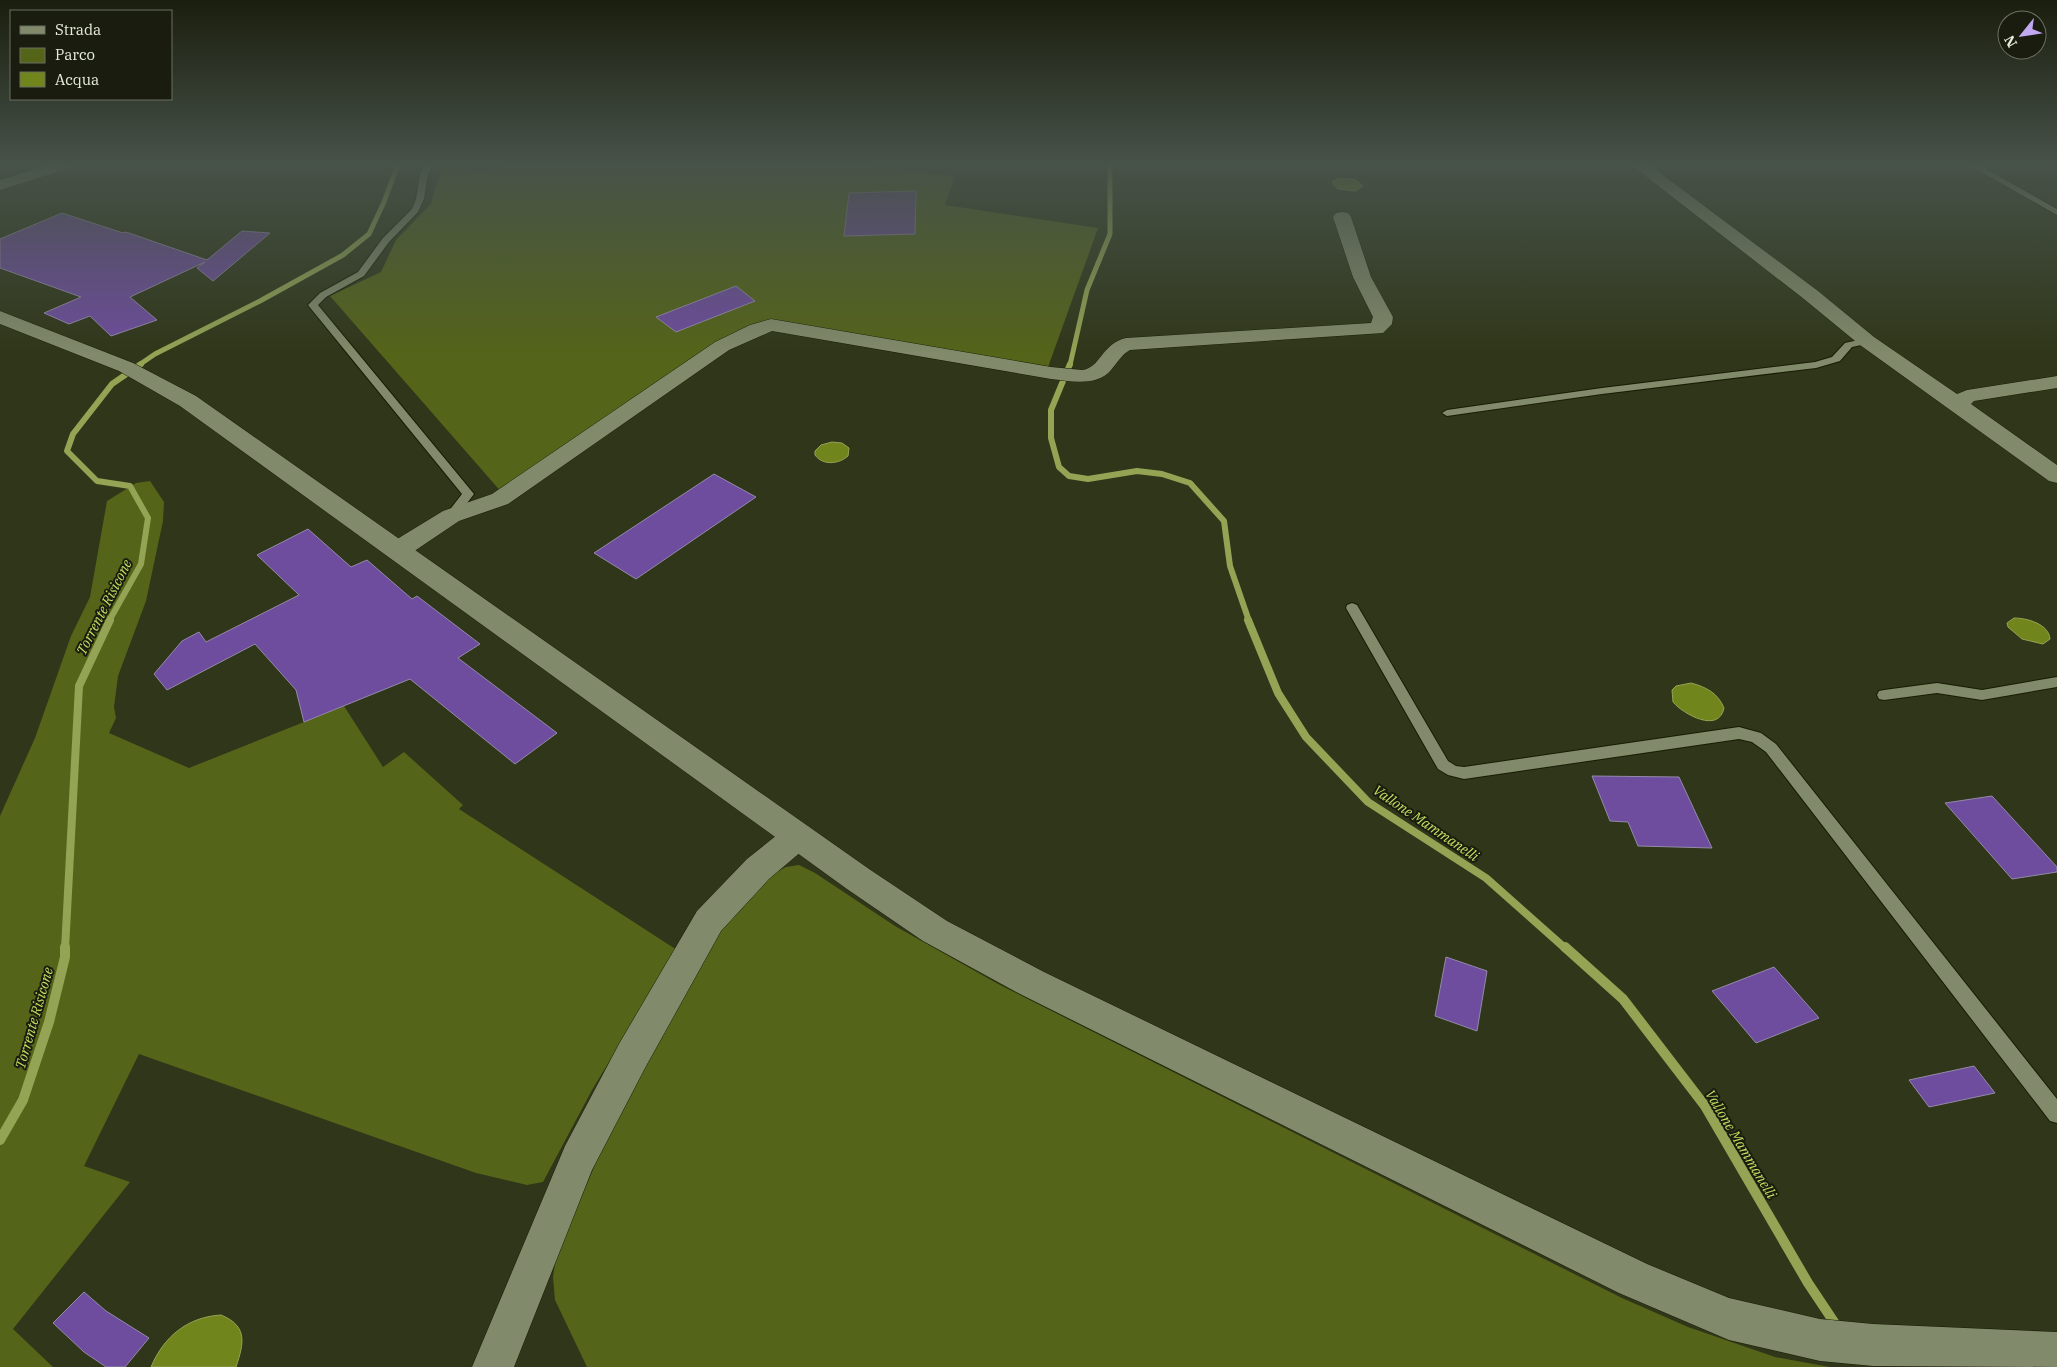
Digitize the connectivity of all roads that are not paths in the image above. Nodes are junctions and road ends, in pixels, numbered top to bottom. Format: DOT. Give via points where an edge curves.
graph roads {
  1 [pos="397,228"];
  2 [pos="1346,228"];
  3 [pos="1722,228"];
  4 [pos="0,317"];
  5 [pos="1867,341"];
  6 [pos="2057,382"];
  7 [pos="1958,404"];
  8 [pos="1447,413"];
  9 [pos="2057,476"];
  10 [pos="451,516"];
  11 [pos="398,550"];
  12 [pos="1352,608"];
  13 [pos="2057,682"];
  14 [pos="1884,695"];
  15 [pos="798,836"];
  16 [pos="2057,1114"];
  17 [pos="2057,1354"];
  18 [pos="493,1367"];
  1 -- 10 [label="lane" via="362,273 319,296 313,304 468,494"];
  2 -- 10 [label="street" via="1362,277 1383,317 1382,324 1376,329 1126,344 1116,348 1099,371 1078,375 771,325 722,346 500,499"];
  3 -- 5 [label="street"];
  4 -- 11 [label="street" via="132,370 188,401"];
  5 -- 7 [label="street"];
  5 -- 8 [label="lane" via="1849,345 1836,359 1816,365"];
  6 -- 7 [label="street" via="1967,396"];
  7 -- 9 [label="street"];
  10 -- 11 [label="street"];
  11 -- 15 [label="street"];
  12 -- 16 [label="lane" via="1443,764 1453,771 1464,773 1739,733 1756,737 1771,748"];
  13 -- 14 [label="lane" via="1982,695 1937,688"];
  15 -- 17 [label="street" via="935,931 1050,992 1633,1279 1729,1319 1820,1340"];
  15 -- 18 [label="street" via="758,869 708,921 578,1159"];
}
